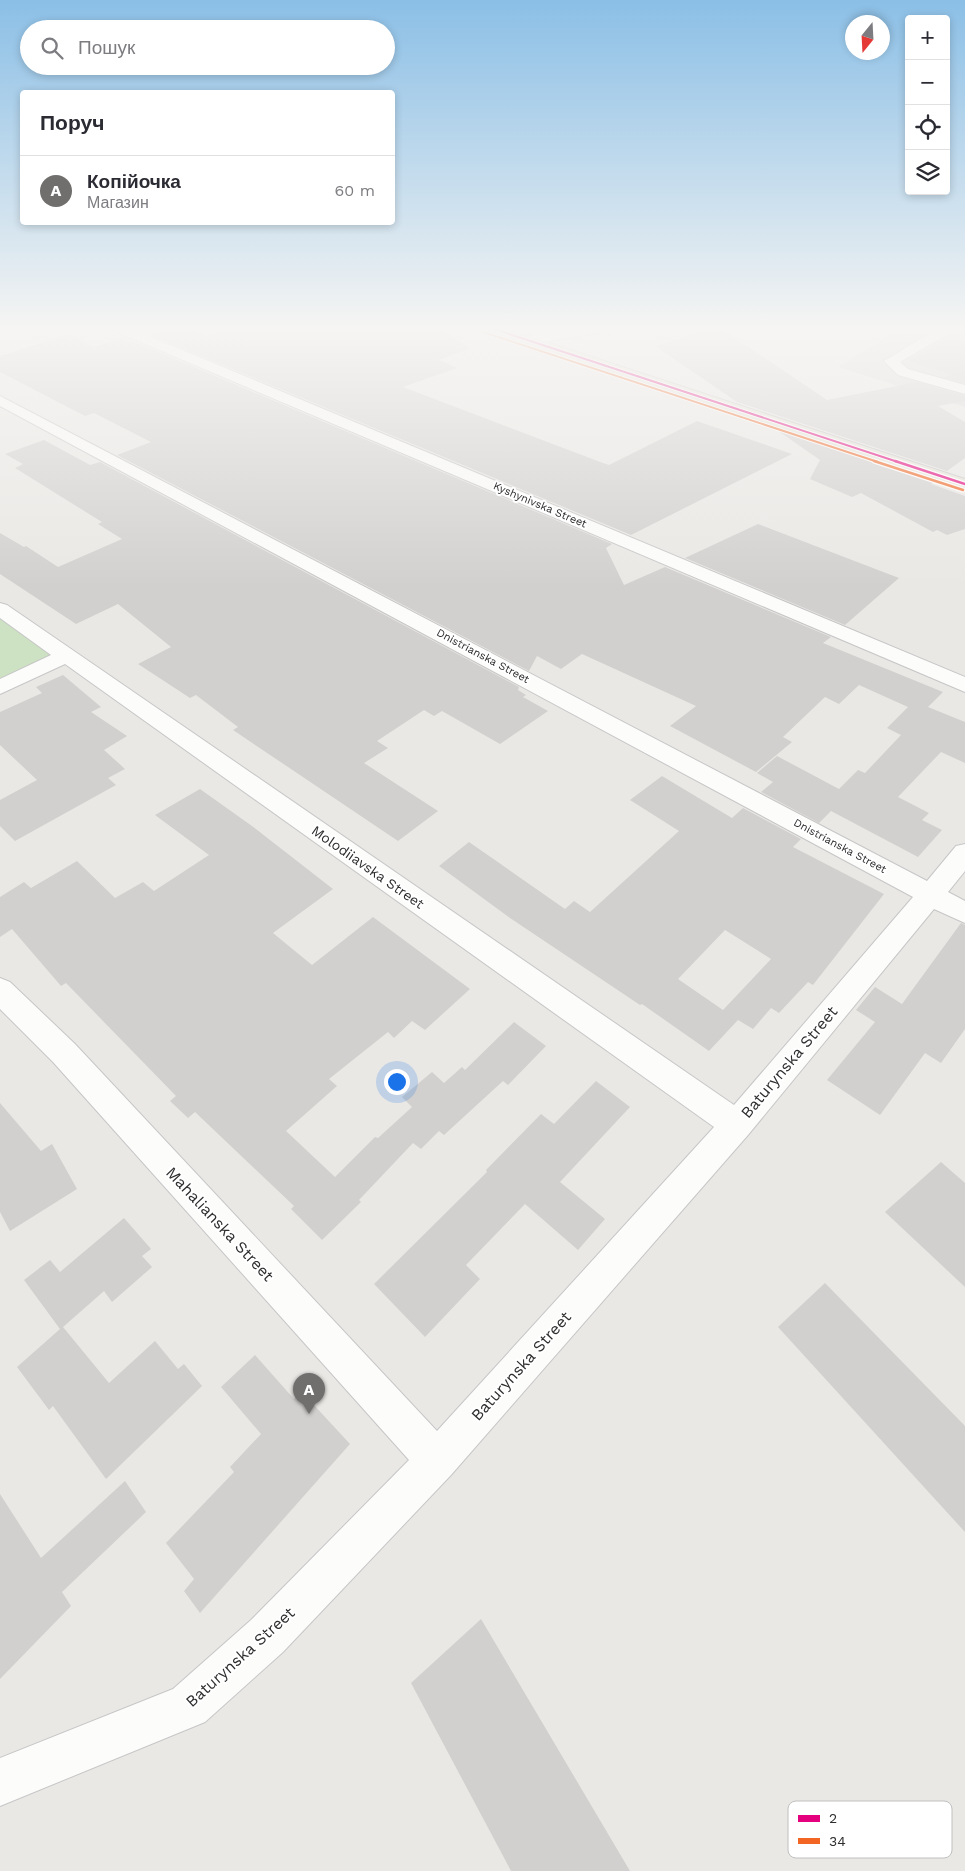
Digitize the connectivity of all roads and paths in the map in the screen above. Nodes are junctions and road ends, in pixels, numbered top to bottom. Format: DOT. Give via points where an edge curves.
graph roads {
  1 [pos="25,413"];
  2 [pos="322,413"];
  3 [pos="752,413"];
  4 [pos="965,484"];
  5 [pos="0,609"];
  6 [pos="67,655"];
  7 [pos="965,685"];
  8 [pos="0,687"];
  9 [pos="965,852"];
  10 [pos="930,894"];
  11 [pos="965,913"];
  12 [pos="0,990"];
  13 [pos="736,1125"];
  14 [pos="437,1461"];
  15 [pos="0,1782"];
  1 -- 10 [label="street, Dnistrianska Street"];
  2 -- 7 [label="street, Kyshynivska Street"];
  3 -- 4 [label="main road"];
  5 -- 6 [label="street, Molodiiavska Street"];
  6 -- 8 [label="street"];
  6 -- 13 [label="street, Molodiiavska Street"];
  9 -- 10 [label="street, Baturynska Street"];
  10 -- 11 [label="street, Dnistrianska Street"];
  10 -- 13 [label="street, Baturynska Street"];
  12 -- 14 [label="street, Mahalianska Street" via="64,1053"];
  13 -- 14 [label="street, Baturynska Street"];
  14 -- 15 [label="street, Baturynska Street" via="267,1636 189,1706"];
}
